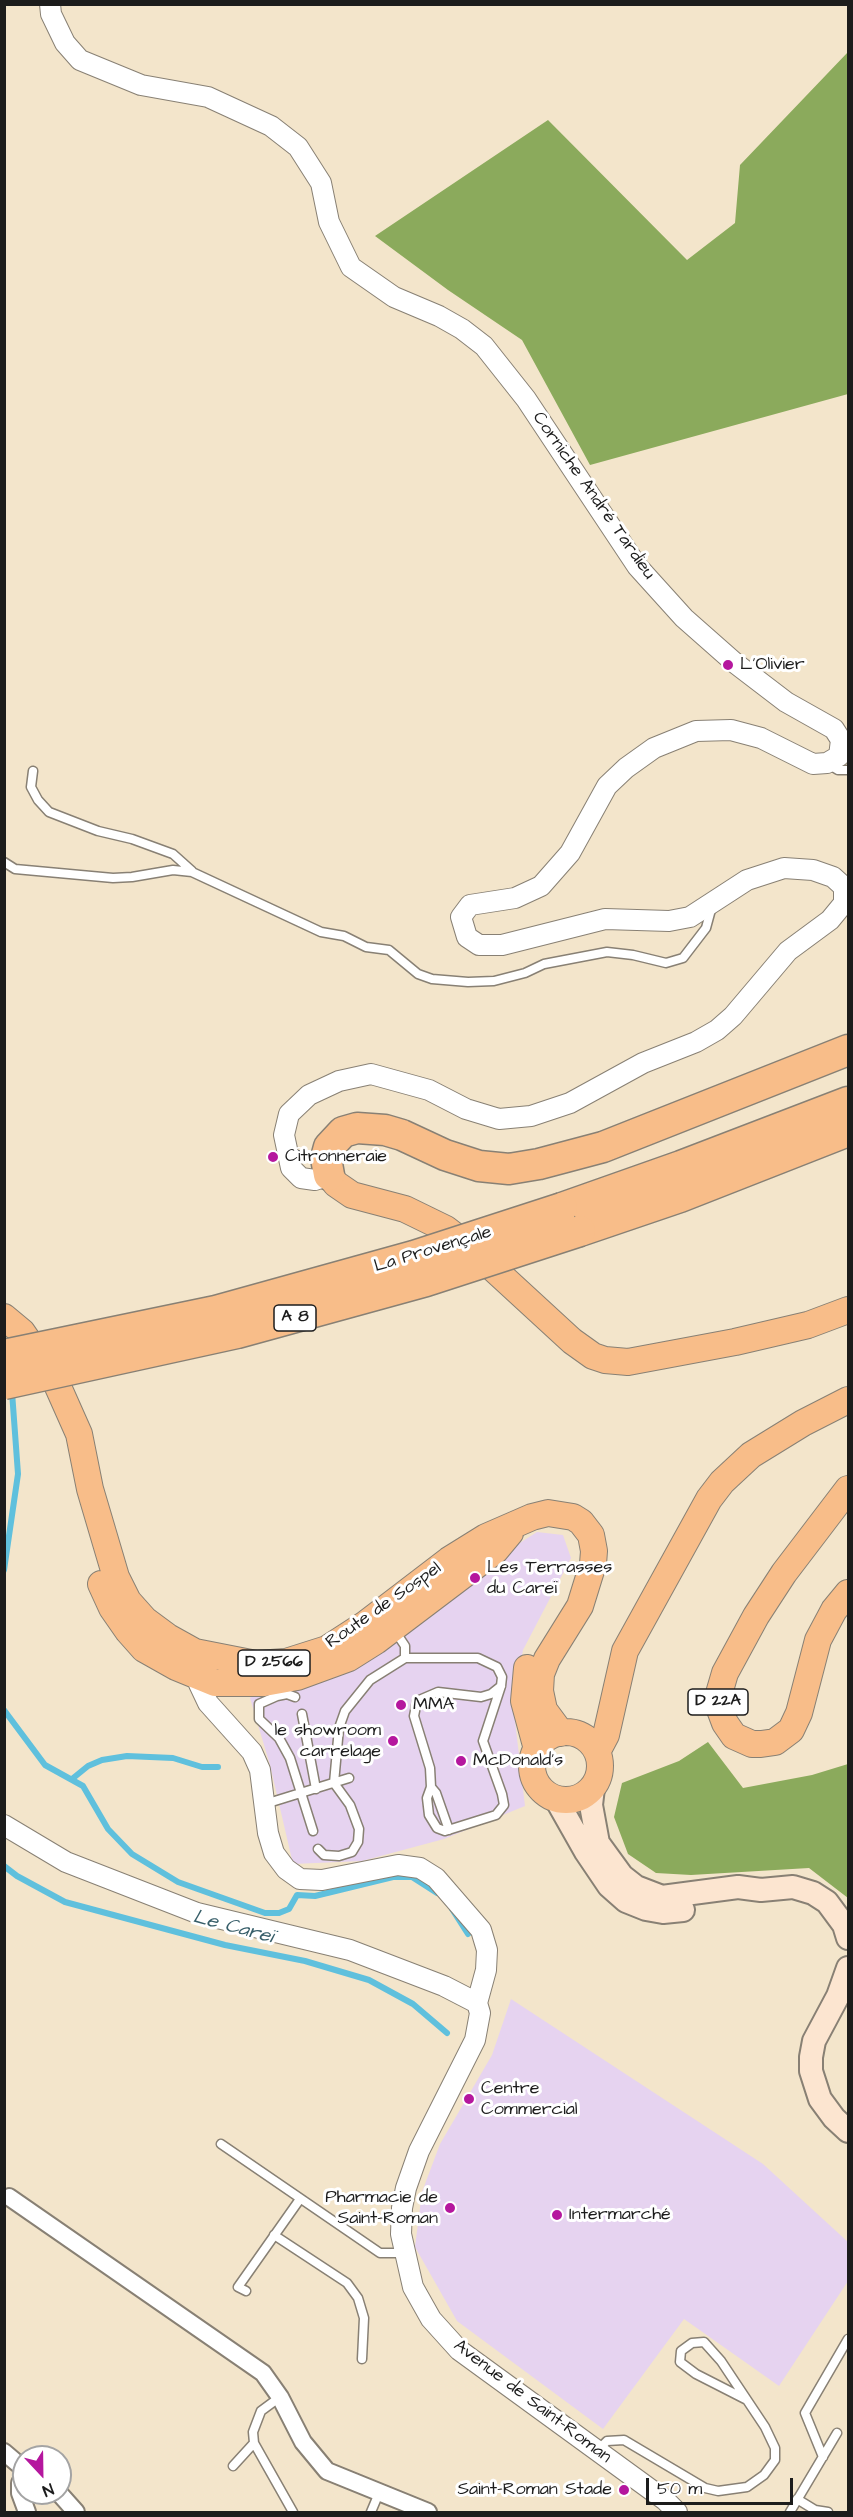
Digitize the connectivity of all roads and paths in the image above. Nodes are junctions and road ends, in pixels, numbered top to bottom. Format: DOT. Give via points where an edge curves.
graph roads {
  1 [pos="50,4"];
  2 [pos="828,763"];
  3 [pos="849,770"];
  4 [pos="33,771"];
  5 [pos="4,862"];
  6 [pos="192,872"];
  7 [pos="713,903"];
  8 [pos="849,1050"];
  9 [pos="849,1102"];
  10 [pos="849,1131"];
  11 [pos="329,1175"];
  12 [pos="571,1220"];
  13 [pos="849,1310"];
  14 [pos="4,1317"];
  15 [pos="4,1355"];
  16 [pos="4,1384"];
  17 [pos="849,1400"];
  18 [pos="849,1489"];
  19 [pos="518,1523"];
  20 [pos="588,1578"];
  21 [pos="437,1583"];
  22 [pos="849,1593"];
  23 [pos="393,1628"];
  24 [pos="405,1658"];
  25 [pos="201,1666"];
  26 [pos="501,1686"];
  27 [pos="296,1697"];
  28 [pos="611,1712"];
  29 [pos="302,1714"];
  30 [pos="568,1733"];
  31 [pos="537,1749"];
  32 [pos="597,1752"];
  33 [pos="349,1778"];
  34 [pos="334,1783"];
  35 [pos="430,1787"];
  36 [pos="593,1788"];
  37 [pos="316,1789"];
  38 [pos="301,1793"];
  39 [pos="556,1799"];
  40 [pos="265,1804"];
  41 [pos="4,1825"];
  42 [pos="449,1830"];
  43 [pos="312,1831"];
  44 [pos="318,1848"];
  45 [pos="761,1890"];
  46 [pos="849,1938"];
  47 [pos="849,1968"];
  48 [pos="477,2003"];
  49 [pos="849,2131"];
  50 [pos="221,2144"];
  51 [pos="9,2197"];
  52 [pos="300,2199"];
  53 [pos="274,2235"];
  54 [pos="404,2253"];
  55 [pos="246,2291"];
  56 [pos="849,2339"];
  57 [pos="362,2359"];
  58 [pos="280,2397"];
  59 [pos="745,2400"];
  60 [pos="837,2433"];
  61 [pos="254,2444"];
  62 [pos="597,2452"];
  63 [pos="823,2457"];
  64 [pos="233,2466"];
  65 [pos="379,2493"];
  66 [pos="797,2499"];
  67 [pos="292,2512"];
  68 [pos="371,2512"];
  69 [pos="428,2512"];
  70 [pos="677,2512"];
  71 [pos="790,2512"];
  72 [pos="828,2512"];
  1 -- 2 [label="street, Corniche André Tardieu" via="65,43 80,60 141,85 208,97 271,126 298,147 321,183 329,222 351,267 394,297 455,325 484,346 526,399 637,567 684,618 735,663 786,702 834,729 841,740 838,756"];
  2 -- 3 [label="lane" via="838,770"];
  2 -- 7 [label="street" via="813,764 760,738 731,730 696,731 654,748 607,786 570,853 541,886 515,898 470,905 461,918 467,936 479,945 502,945 605,919 669,921 690,917"];
  4 -- 6 [label="lane" via="31,787 49,812 173,854"];
  5 -- 6 [label="lane" via="15,869 113,878 173,870"];
  6 -- 7 [label="lane" via="321,932 389,950 418,974 468,982 494,981 544,964 607,952 666,963 683,958 706,928"];
  7 -- 11 [label="street" via="747,880 784,868 813,870 833,877 844,887 844,903 830,920 788,951 717,1030 643,1063 570,1103 531,1116 499,1119 466,1109 429,1090 371,1074 309,1095 289,1114 284,1135 287,1156 291,1168 302,1178 315,1180"];
  8 -- 11 [label="highway" via="603,1147 508,1169 478,1166 386,1130 357,1128 343,1132 329,1147"];
  9 -- 12 [label="highway, La Provençale / A 8" via="681,1166"];
  10 -- 12 [label="highway, La Provençale / A 8" via="680,1197"];
  11 -- 13 [label="main road" via="352,1195 405,1209 446,1229 572,1341 592,1356 605,1360 628,1362 735,1342 808,1325"];
  12 -- 15 [label="highway, La Provençale / A 8, bridge" via="414,1256 216,1311"];
  12 -- 16 [label="highway, La Provençale / A 8, bridge" via="426,1281 237,1333"];
  14 -- 25 [label="main road, Route de Sospel / D 2566" via="22,1332 56,1380 79,1434 90,1489 116,1576 128,1601"];
  17 -- 28 [label="main road" via="773,1440 722,1482 625,1651"];
  18 -- 22 [label="main road, D 22A" via="784,1573 734,1654 718,1697 721,1716 734,1736 761,1744 775,1742 791,1730 818,1640 834,1610"];
  19 -- 20 [label="main road, Route de Sospel / D 2566" via="548,1513 581,1522 591,1535 594,1551"];
  19 -- 23 [label="main road, Route de Sospel / D 2566" via="495,1551"];
  19 -- 25 [label="main road, Route de Sospel / D 2566" via="486,1537 327,1649 286,1662"];
  20 -- 30 [label="main road, Route de Sospel / D 2566" via="580,1606 541,1674 544,1710"];
  20 -- 31 [label="main road" via="565,1600 546,1627 526,1671 524,1701"];
  21 -- 23 [label="lane" via="392,1619"];
  23 -- 24 [label="lane" via="405,1646"];
  23 -- 25 [label="main road, Route de Sospel / D 2566" via="349,1658 297,1677 264,1683 215,1683"];
  24 -- 26 [label="lane" via="478,1658 497,1667"];
  24 -- 34 [label="lane" via="370,1680 345,1711 339,1728"];
  25 -- 40 [label="street" via="199,1684 208,1703 252,1752 260,1770"];
  26 -- 35 [label="lane" via="481,1697 438,1692 417,1701 414,1716 430,1768"];
  26 -- 42 [label="lane" via="483,1741 504,1805 496,1815"];
  27 -- 38 [label="lane" via="287,1694 259,1704 259,1719 279,1738"];
  28 -- 30 [label="main road"];
  28 -- 32 [label="main road"];
  29 -- 37 [label="lane"];
  30 -- 31 [label="main road" via="551,1736"];
  30 -- 32 [label="main road" via="584,1737"];
  31 -- 39 [label="main road" via="533,1773 541,1788"];
  32 -- 36 [label="main road" via="600,1770"];
  33 -- 34 [label="lane"];
  34 -- 37 [label="lane"];
  34 -- 44 [label="lane" via="350,1805 359,1829 358,1842 352,1852 339,1856 324,1855"];
  35 -- 42 [label="lane" via="436,1793"];
  35 -- 42 [label="lane" via="429,1815 437,1828"];
  36 -- 39 [label="main road" via="576,1799"];
  36 -- 45 [label="main road" via="591,1805 598,1843 622,1876 636,1887 662,1897 738,1887"];
  37 -- 38 [label="lane"];
  38 -- 40 [label="lane"];
  38 -- 43 [label="lane"];
  39 -- 45 [label="main road" via="609,1886 626,1901 646,1910 663,1912 731,1903"];
  40 -- 48 [label="street, Avenue de Saint-Roman" via="274,1853 300,1879 322,1880 398,1864 420,1868 436,1878 481,1930 487,1950 486,1970"];
  41 -- 48 [label="street" via="66,1862 157,1898 197,1913 350,1950"];
  45 -- 46 [label="main road" via="793,1887 813,1893 837,1913"];
  47 -- 49 [label="main road" via="814,2042 811,2057 820,2099"];
  48 -- 54 [label="street, Avenue de Saint-Roman" via="480,2013 475,2040 411,2171 402,2208"];
  50 -- 52 [label="lane"];
  51 -- 58 [label="street" via="263,2373"];
  52 -- 53 [label="lane"];
  52 -- 54 [label="lane" via="380,2253"];
  53 -- 55 [label="lane" via="238,2287"];
  53 -- 57 [label="lane" via="347,2283 358,2298 364,2318"];
  54 -- 62 [label="street, Avenue de Saint-Roman" via="413,2287 447,2338"];
  56 -- 63 [label="lane" via="806,2413"];
  58 -- 61 [label="lane" via="261,2412"];
  58 -- 65 [label="street" via="303,2442 327,2471"];
  59 -- 59 [label="lane" via="704,2342 692,2343 681,2351 681,2362 696,2374"];
  59 -- 62 [label="lane" via="775,2448 775,2460 764,2475 747,2487 718,2491 705,2488 624,2440 607,2441"];
  60 -- 63 [label="lane"];
  61 -- 64 [label="lane"];
  61 -- 67 [label="lane"];
  62 -- 70 [label="street, Avenue de Saint-Roman"];
  63 -- 66 [label="lane"];
  65 -- 68 [label="lane"];
  65 -- 69 [label="street"];
  66 -- 71 [label="lane"];
  66 -- 72 [label="lane" via="815,2510"];
}
